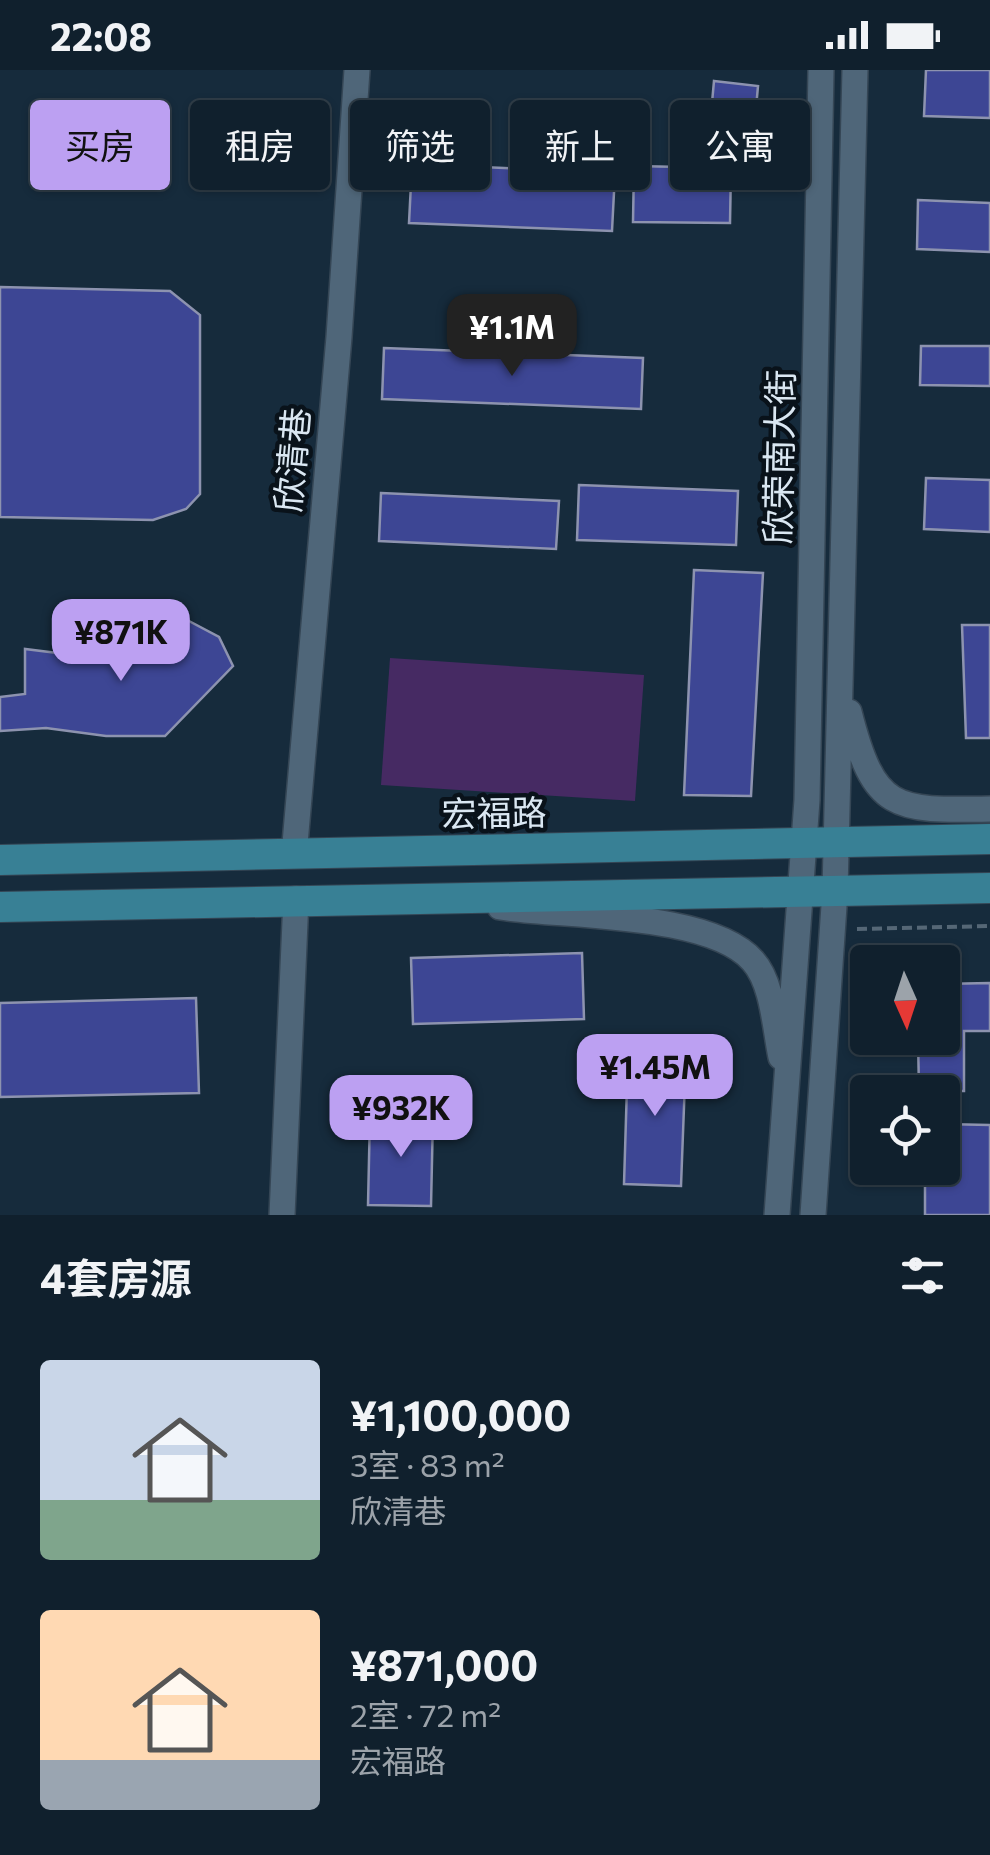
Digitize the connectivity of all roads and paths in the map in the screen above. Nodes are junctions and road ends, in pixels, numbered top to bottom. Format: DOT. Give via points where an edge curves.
graph roads {
  1 [pos="357,70"];
  2 [pos="821,70"];
  3 [pos="855,70"];
  4 [pos="841,680"];
  5 [pos="990,809"];
  6 [pos="990,839"];
  7 [pos="836,845"];
  8 [pos="805,846"];
  9 [pos="294,855"];
  10 [pos="0,860"];
  11 [pos="990,888"];
  12 [pos="835,891"];
  13 [pos="802,892"];
  14 [pos="446,898"];
  15 [pos="296,900"];
  16 [pos="0,906"];
  17 [pos="990,926"];
  18 [pos="832,930"];
  19 [pos="787,1087"];
  20 [pos="282,1215"];
  21 [pos="777,1215"];
  22 [pos="813,1215"];
  1 -- 9 [label="street, 欣清巷"];
  2 -- 8 [label="street, 欣荣南大街"];
  3 -- 4 [label="street, 欣荣南大街"];
  4 -- 5 [label="street" via="861,761 882,790 918,810"];
  4 -- 7 [label="street, 欣荣南大街"];
  6 -- 7 [label="main road, 宏福路"];
  7 -- 8 [label="main road, 宏福路"];
  7 -- 12 [label="street, 欣荣南大街"];
  8 -- 9 [label="main road, 宏福路"];
  8 -- 13 [label="street, 欣荣南大街"];
  9 -- 10 [label="main road, 宏福路"];
  11 -- 12 [label="main road"];
  12 -- 13 [label="main road"];
  12 -- 18 [label="street, 欣荣南大街"];
  13 -- 14 [label="main road"];
  13 -- 19 [label="street, 欣荣南大街"];
  14 -- 15 [label="main road"];
  14 -- 19 [label="street" via="558,916 670,922 717,936 754,961"];
  15 -- 16 [label="main road"];
  15 -- 20 [label="street"];
  17 -- 18 [label="path"];
  18 -- 22 [label="street, 欣荣南大街"];
  19 -- 21 [label="street, 欣荣南大街"];
}
